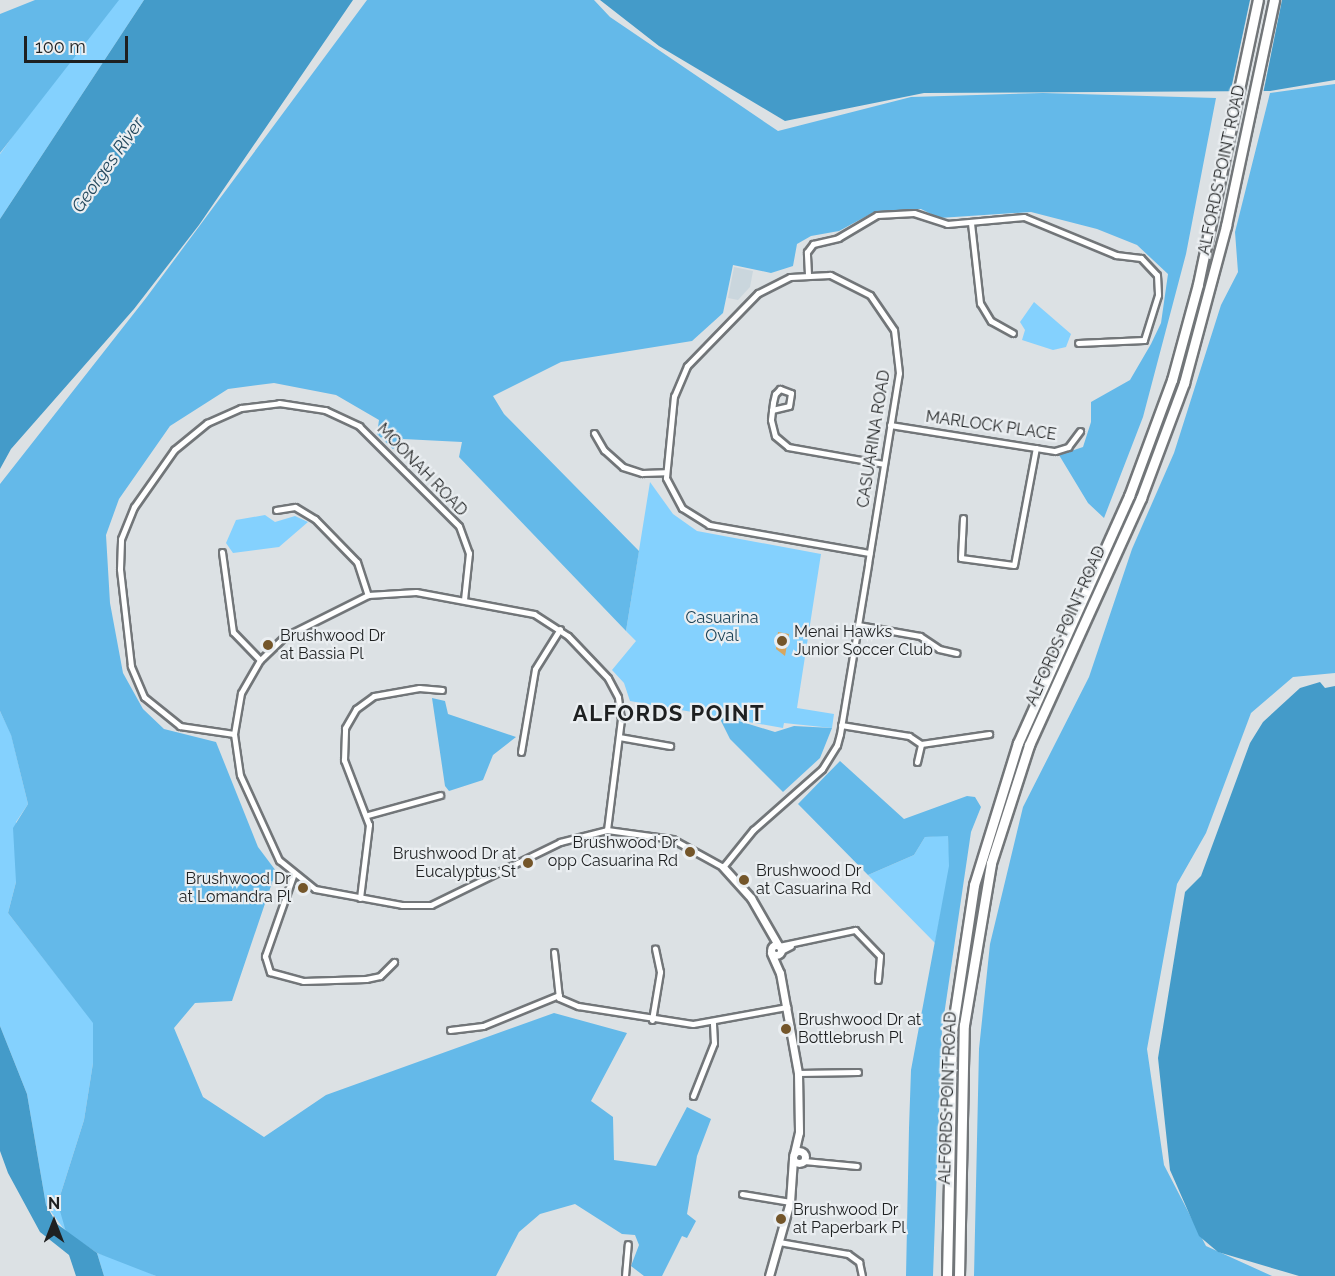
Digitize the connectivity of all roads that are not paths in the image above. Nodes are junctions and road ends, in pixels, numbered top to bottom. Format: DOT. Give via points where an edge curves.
graph roads {
  1 [pos="1258,0"];
  2 [pos="1274,0"];
  3 [pos="971,223"];
  4 [pos="808,274"];
  5 [pos="1013,333"];
  6 [pos="1078,343"];
  7 [pos="772,410"];
  8 [pos="891,425"];
  9 [pos="1080,432"];
  10 [pos="594,433"];
  11 [pos="1036,448"];
  12 [pos="884,464"];
  13 [pos="664,472"];
  14 [pos="276,510"];
  15 [pos="963,518"];
  16 [pos="222,552"];
  17 [pos="870,553"];
  18 [pos="368,595"];
  19 [pos="464,600"];
  20 [pos="858,625"];
  21 [pos="560,629"];
  22 [pos="957,653"];
  23 [pos="260,660"];
  24 [pos="442,690"];
  25 [pos="841,725"];
  26 [pos="234,734"];
  27 [pos="989,734"];
  28 [pos="619,737"];
  29 [pos="921,744"];
  30 [pos="670,746"];
  31 [pos="521,752"];
  32 [pos="917,762"];
  33 [pos="440,795"];
  34 [pos="368,815"];
  35 [pos="607,830"];
  36 [pos="723,867"];
  37 [pos="293,876"];
  38 [pos="360,898"];
  39 [pos="655,948"];
  40 [pos="777,949"];
  41 [pos="554,952"];
  42 [pos="394,962"];
  43 [pos="878,980"];
  44 [pos="559,995"];
  45 [pos="786,1007"];
  46 [pos="652,1020"];
  47 [pos="713,1022"];
  48 [pos="450,1030"];
  49 [pos="858,1072"];
  50 [pos="798,1073"];
  51 [pos="693,1096"];
  52 [pos="799,1132"];
  53 [pos="793,1157"];
  54 [pos="803,1158"];
  55 [pos="857,1166"];
  56 [pos="794,1180"];
  57 [pos="742,1194"];
  58 [pos="790,1202"];
  59 [pos="779,1242"];
  60 [pos="628,1244"];
  61 [pos="625,1276"];
  62 [pos="769,1276"];
  63 [pos="862,1276"];
  64 [pos="947,1276"];
  65 [pos="959,1276"];
  1 -- 64 [label="highway, ALFORDS POINT ROAD" via="1186,332 1156,428 1017,743 980,861 963,941 952,1031"];
  2 -- 65 [label="highway, ALFORDS POINT ROAD" via="1198,337 1163,442 1029,745 991,863 964,1025"];
  3 -- 4 [label="street" via="938,224 914,213 874,216 838,238 813,244 807,252"];
  3 -- 5 [label="street" via="980,303 991,321"];
  3 -- 6 [label="street" via="1024,217 1150,264 1159,289 1147,338 1131,344"];
  4 -- 8 [label="street, CASUARINA ROAD" via="855,284 877,301 891,322 900,359"];
  4 -- 13 [label="street, CASUARINA ROAD" via="782,279 758,293 687,366 674,396"];
  7 -- 7 [label="street" via="777,391 790,393 789,406"];
  7 -- 12 [label="street" via="773,431 788,447"];
  8 -- 11 [label="street, MARLOCK PLACE"];
  8 -- 12 [label="street, CASUARINA ROAD"];
  9 -- 11 [label="street, MARLOCK PLACE" via="1064,449"];
  10 -- 13 [label="street" via="604,450 623,467 642,473"];
  11 -- 15 [label="street" via="1014,565 961,558"];
  12 -- 17 [label="street, CASUARINA ROAD"];
  13 -- 17 [label="street" via="677,503 701,522"];
  14 -- 18 [label="street" via="295,507 315,519 357,562"];
  16 -- 23 [label="street" via="232,632"];
  17 -- 20 [label="street, CASUARINA ROAD"];
  18 -- 19 [label="street" via="405,591"];
  18 -- 23 [label="street" via="291,632"];
  19 -- 21 [label="street" via="527,612"];
  19 -- 26 [label="street, MOONAH ROAD" via="469,553 459,526 359,426 325,410 279,403 241,408 207,423 174,450 134,507 121,539 120,578 131,666 144,697 180,726"];
  20 -- 22 [label="street" via="920,636 934,647"];
  20 -- 25 [label="street, CASUARINA ROAD"];
  21 -- 28 [label="street" via="615,690 621,711"];
  21 -- 31 [label="street" via="535,669"];
  23 -- 26 [label="street" via="241,693"];
  24 -- 34 [label="street" via="384,693 364,702 347,722 342,754"];
  25 -- 29 [label="street" via="909,736"];
  25 -- 36 [label="street, CASUARINA ROAD" via="827,764 753,830"];
  26 -- 37 [label="street" via="243,783 279,860"];
  27 -- 29 [label="street"];
  28 -- 30 [label="street"];
  28 -- 35 [label="street"];
  29 -- 32 [label="street"];
  33 -- 34 [label="street"];
  34 -- 38 [label="street"];
  35 -- 36 [label="street" via="647,832 683,842"];
  35 -- 38 [label="street" via="560,842 440,903 411,906"];
  36 -- 40 [label="street" via="751,898"];
  37 -- 38 [label="street" via="315,889"];
  37 -- 42 [label="street" via="265,956 270,972 303,981 366,979 380,976"];
  39 -- 46 [label="street" via="660,972"];
  40 -- 43 [label="street" via="855,930 880,956"];
  40 -- 45 [label="street"];
  41 -- 44 [label="street"];
  44 -- 46 [label="street" via="578,1006"];
  44 -- 48 [label="street" via="483,1026"];
  45 -- 47 [label="street"];
  45 -- 50 [label="street"];
  46 -- 47 [label="street"];
  47 -- 51 [label="street" via="714,1043"];
  49 -- 50 [label="street"];
  50 -- 52 [label="street"];
  52 -- 53 [label="street"];
  52 -- 54 [label="street"];
  53 -- 54 [label="street"];
  53 -- 56 [label="street"];
  54 -- 55 [label="street"];
  54 -- 56 [label="street"];
  56 -- 58 [label="street"];
  57 -- 58 [label="street"];
  58 -- 59 [label="street"];
  59 -- 62 [label="street"];
  59 -- 63 [label="street" via="852,1256"];
  60 -- 61 [label="street"];
}
